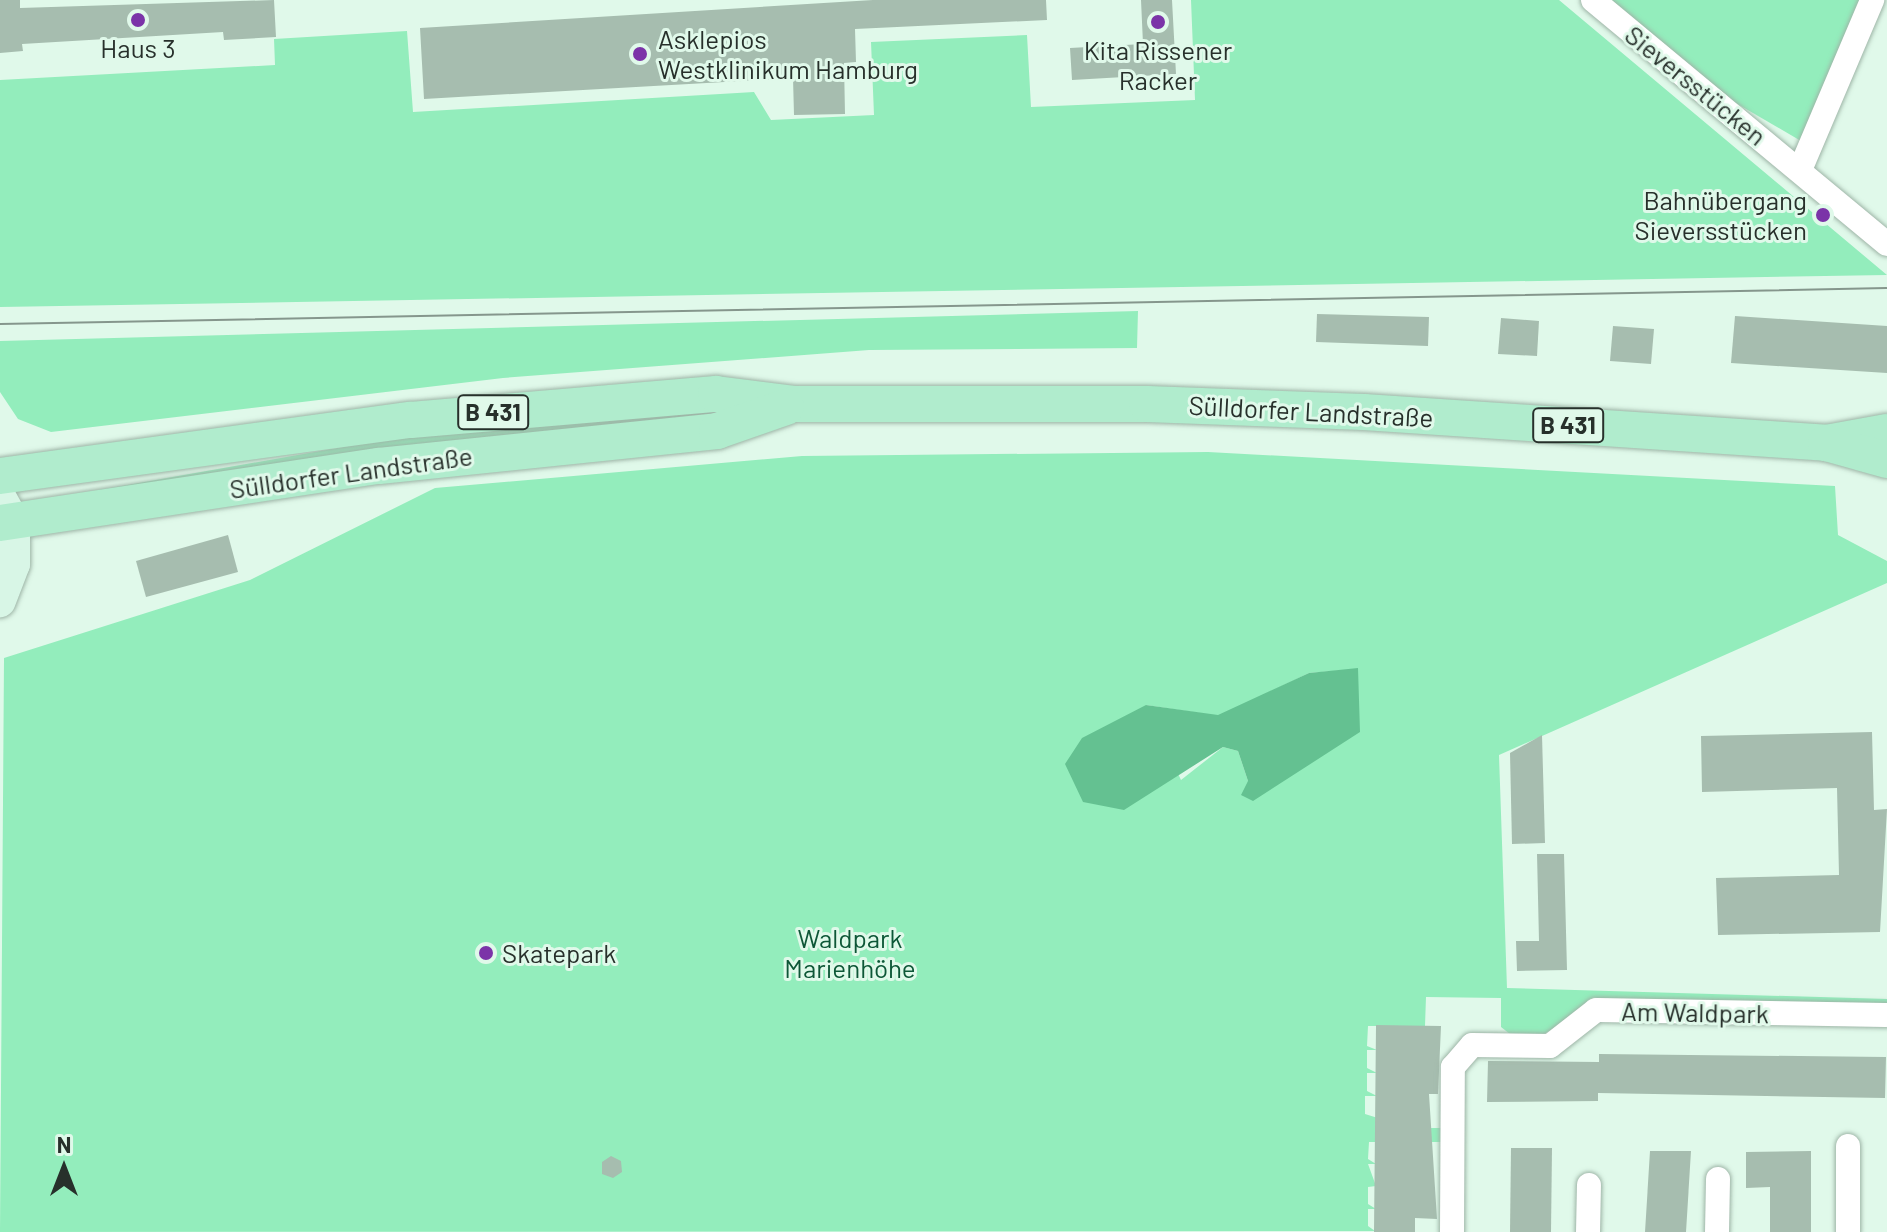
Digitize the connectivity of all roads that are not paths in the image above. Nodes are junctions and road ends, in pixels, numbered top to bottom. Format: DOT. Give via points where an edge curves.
graph roads {
  1 [pos="1593,0"];
  2 [pos="1872,0"];
  3 [pos="1800,170"];
  4 [pos="1887,244"];
  5 [pos="795,404"];
  6 [pos="1887,432"];
  7 [pos="1826,443"];
  8 [pos="1887,460"];
  9 [pos="0,476"];
  10 [pos="5,514"];
  11 [pos="0,601"];
  12 [pos="1887,1015"];
  13 [pos="1848,1146"];
  14 [pos="1718,1179"];
  15 [pos="1589,1185"];
  16 [pos="1452,1232"];
  17 [pos="1588,1232"];
  18 [pos="1717,1232"];
  19 [pos="1848,1232"];
  1 -- 3 [label="street, Sieversstücken"];
  2 -- 3 [label="street"];
  3 -- 4 [label="street, Sieversstücken"];
  5 -- 7 [label="main road, Sülldorfer Landstraße / B 431" via="1241,406"];
  5 -- 9 [label="main road, Sülldorfer Landstraße / B 431" via="716,394 577,404"];
  5 -- 10 [label="main road, Sülldorfer Landstraße / B 431" via="717,431 394,464"];
  6 -- 7 [label="main road, Sülldorfer Landstraße / B 431"];
  7 -- 8 [label="main road, Sülldorfer Landstraße / B 431"];
  10 -- 11 [label="main road" via="14,564"];
  12 -- 16 [label="street, Am Waldpark" via="1596,1010 1550,1046 1472,1045 1453,1067"];
  13 -- 19 [label="street"];
  14 -- 18 [label="street"];
  15 -- 17 [label="street"];
}
